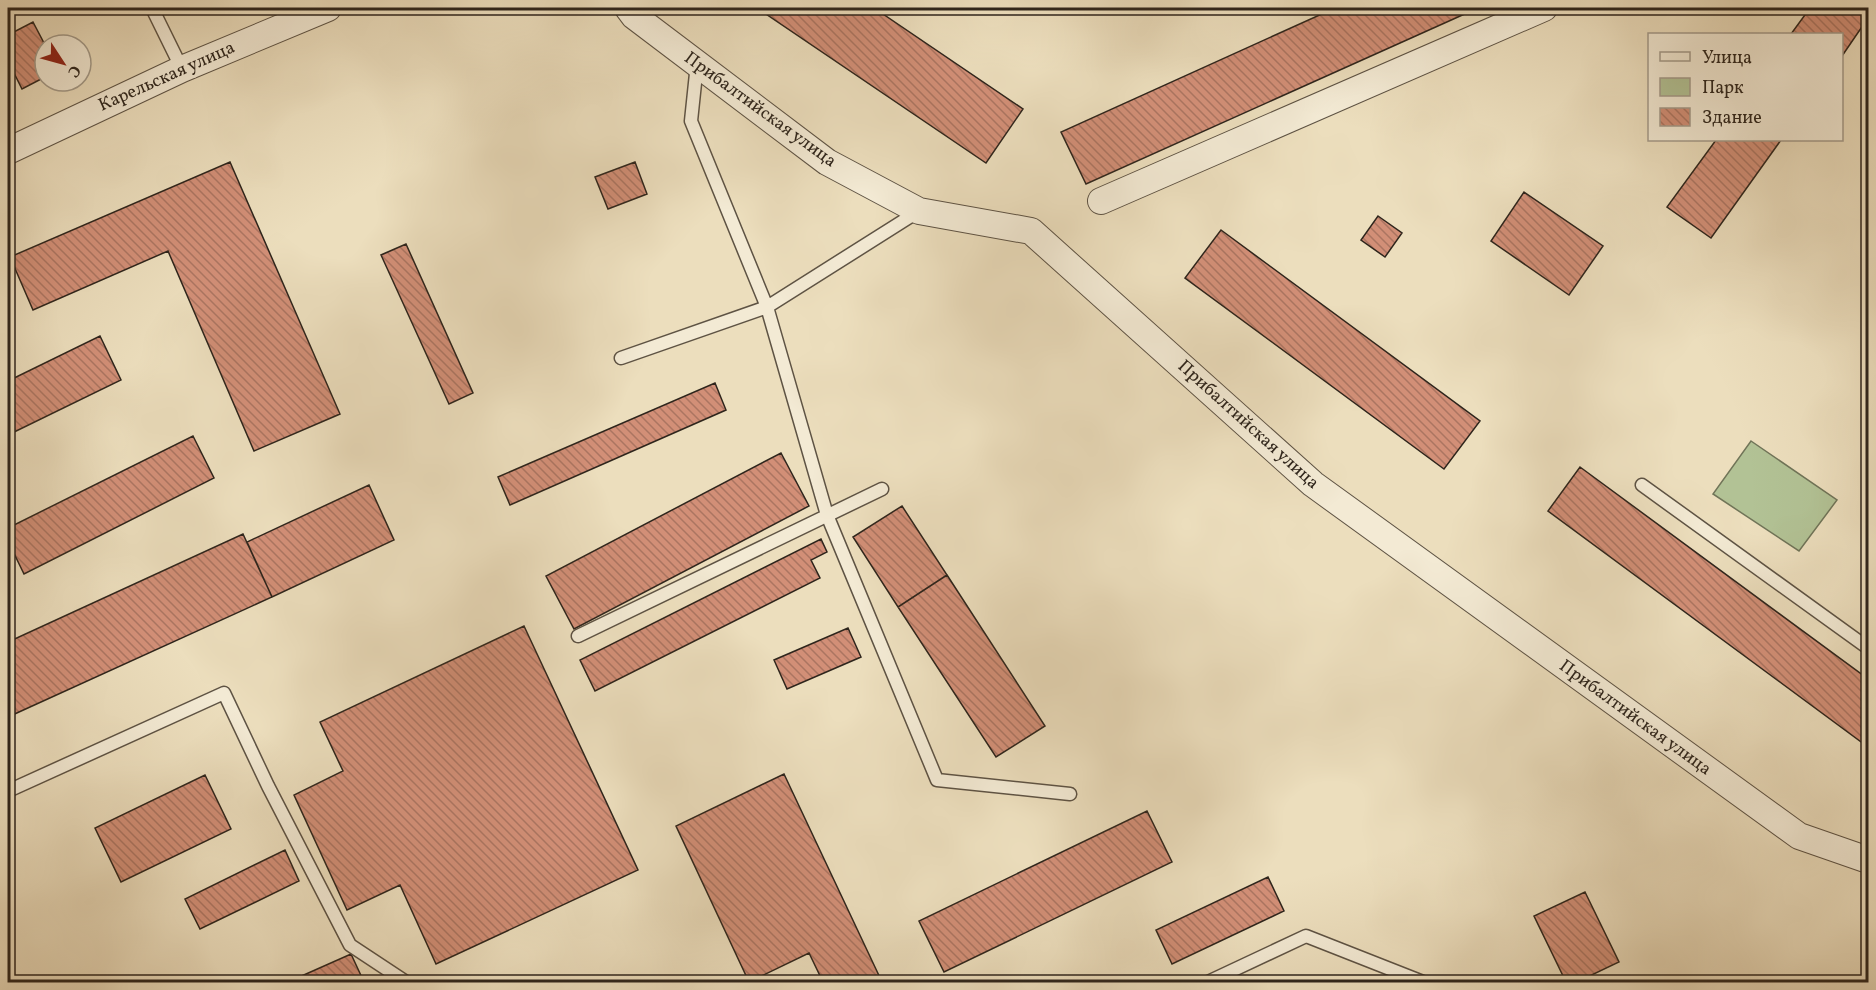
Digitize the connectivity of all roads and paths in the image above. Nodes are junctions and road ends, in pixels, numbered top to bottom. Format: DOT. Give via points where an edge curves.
graph roads {
  1 [pos="152,8"];
  2 [pos="328,8"];
  3 [pos="628,8"];
  4 [pos="1544,8"];
  5 [pos="697,64"];
  6 [pos="182,69"];
  7 [pos="8,151"];
  8 [pos="1101,201"];
  9 [pos="919,211"];
  10 [pos="766,307"];
  11 [pos="621,358"];
  12 [pos="1642,485"];
  13 [pos="882,489"];
  14 [pos="827,515"];
  15 [pos="578,636"];
  16 [pos="1869,648"];
  17 [pos="8,791"];
  18 [pos="1070,794"];
  19 [pos="1869,860"];
  20 [pos="406,982"];
  21 [pos="1208,982"];
  22 [pos="1423,982"];
  1 -- 6 [label="lane"];
  2 -- 6 [label="street, Карельская улица"];
  3 -- 5 [label="street, Прибалтийская улица"];
  4 -- 8 [label="street"];
  5 -- 9 [label="street, Прибалтийская улица" via="827,162"];
  5 -- 10 [label="lane" via="691,121"];
  6 -- 7 [label="street, Карельская улица"];
  9 -- 10 [label="lane"];
  9 -- 19 [label="street, Прибалтийская улица" via="1031,231 1313,484 1799,836"];
  10 -- 11 [label="lane"];
  10 -- 14 [label="lane"];
  12 -- 16 [label="lane"];
  13 -- 14 [label="lane"];
  14 -- 15 [label="lane"];
  14 -- 18 [label="lane" via="937,780"];
  17 -- 20 [label="lane" via="224,693 350,945"];
  21 -- 22 [label="lane" via="1306,936"];
}
